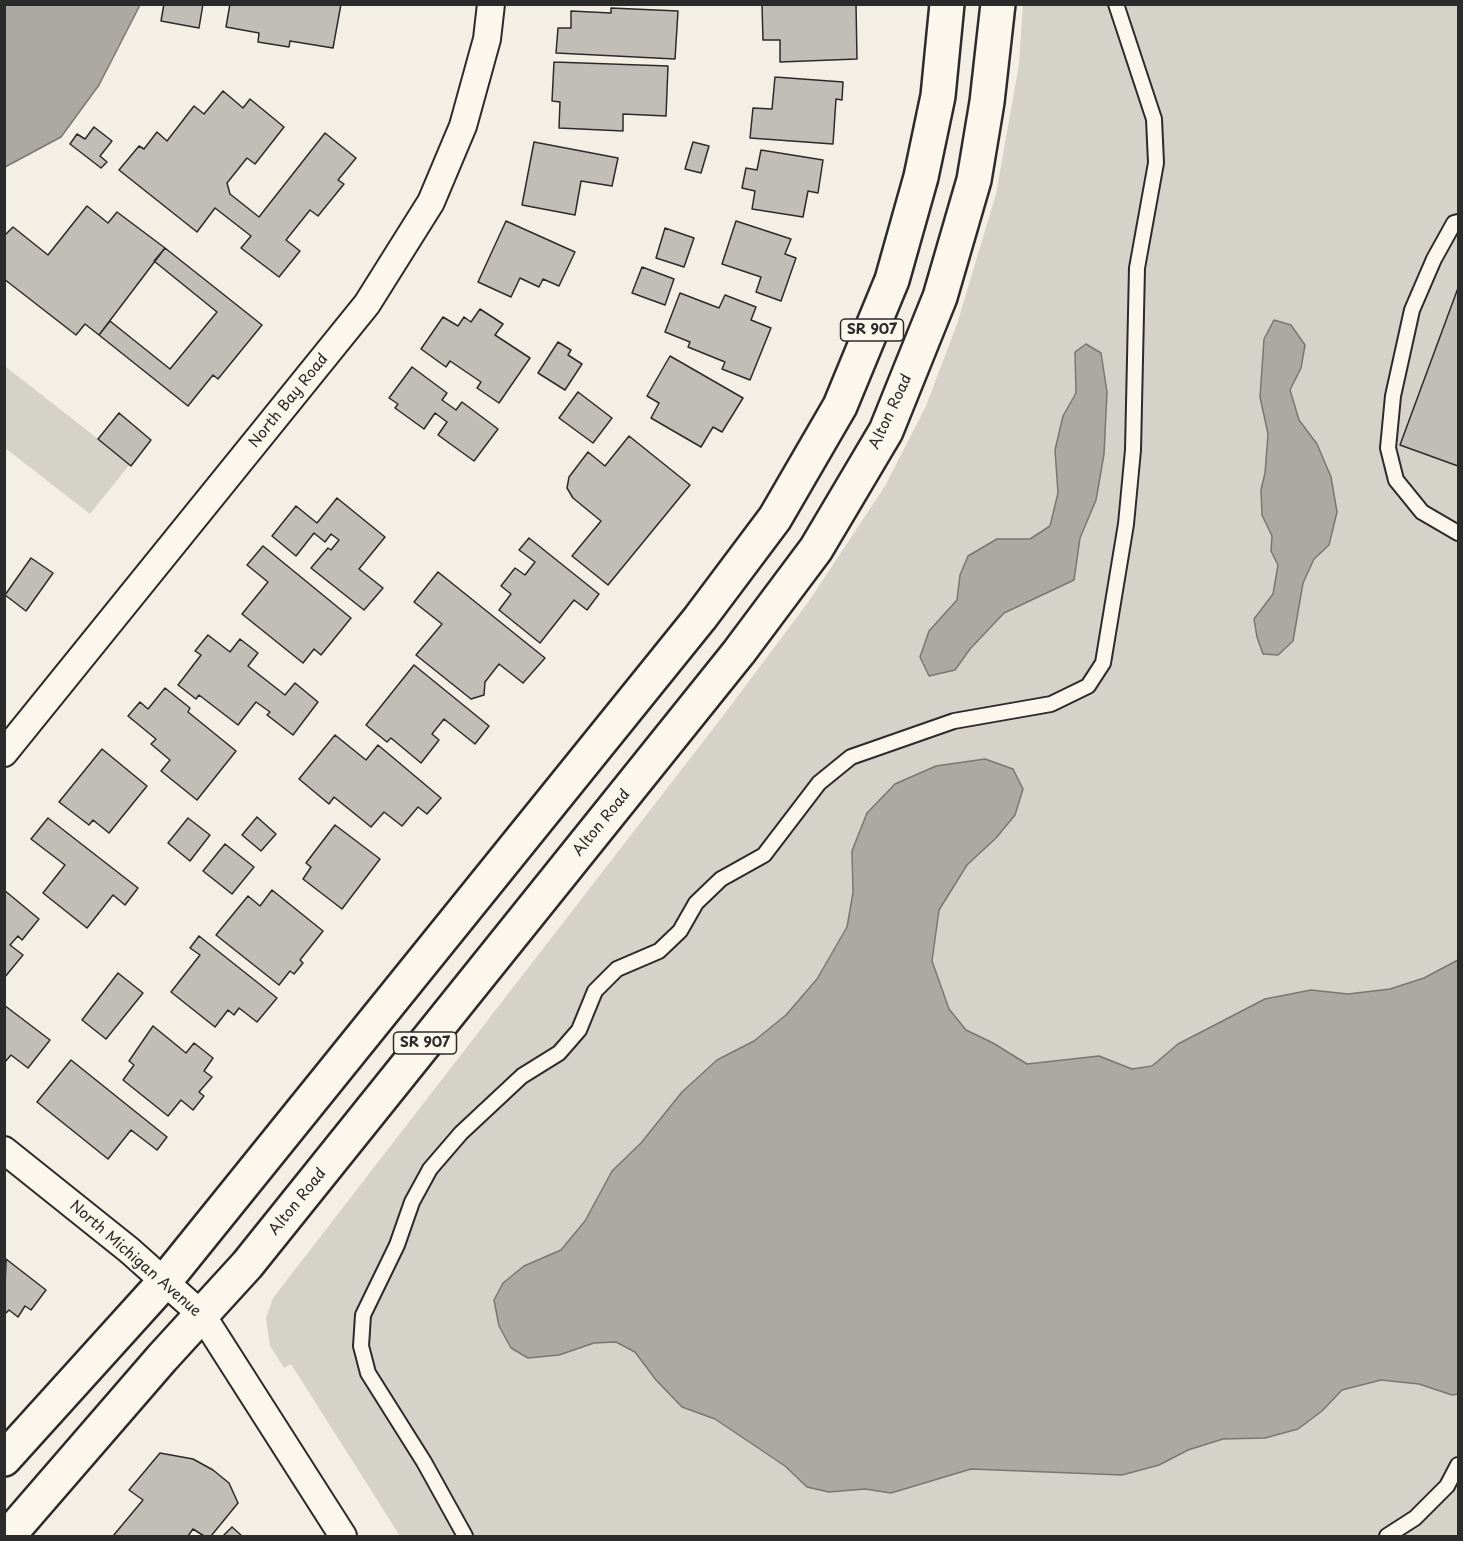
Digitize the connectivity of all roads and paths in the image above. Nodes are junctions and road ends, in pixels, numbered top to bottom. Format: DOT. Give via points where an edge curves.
graph roads {
  1 [pos="491,4"];
  2 [pos="947,4"];
  3 [pos="998,4"];
  4 [pos="1116,4"];
  5 [pos="1458,222"];
  6 [pos="1458,533"];
  7 [pos="700,618"];
  8 [pos="739,652"];
  9 [pos="4,753"];
  10 [pos="4,1150"];
  11 [pos="165,1281"];
  12 [pos="202,1315"];
  13 [pos="4,1458"];
  14 [pos="1458,1465"];
  15 [pos="8,1536"];
  16 [pos="343,1536"];
  17 [pos="465,1536"];
  18 [pos="1386,1536"];
  1 -- 9 [label="street, North Bay Road" via="487,39 458,137 431,202 367,304"];
  2 -- 7 [label="highway, SR 907" via="938,96 921,177 892,280 840,406 775,518"];
  3 -- 8 [label="highway, Alton Road / SR 907" via="974,180 940,297 885,431 816,549"];
  4 -- 17 [label="lane" via="1154,119 1156,163 1137,268 1133,450 1126,524 1103,663 1088,686 1052,704 954,721 851,757 819,783 764,855 721,879 696,903 680,931 659,951 617,969 595,990 579,1030 560,1053 522,1076 430,1169 363,1315 361,1346 368,1373"];
  5 -- 6 [label="lane" via="1434,259 1412,310 1393,396 1388,448 1396,480 1422,512"];
  7 -- 8 [label="highway"];
  7 -- 11 [label="highway, SR 907"];
  8 -- 12 [label="highway, Alton Road / SR 907" via="247,1265"];
  10 -- 11 [label="street, North Michigan Avenue"];
  11 -- 12 [label="street, North Michigan Avenue"];
  11 -- 13 [label="highway, SR 907"];
  12 -- 15 [label="highway, Alton Road / SR 907"];
  12 -- 16 [label="street, North Michigan Avenue"];
  14 -- 18 [label="lane" via="1447,1486 1415,1518"];
}
